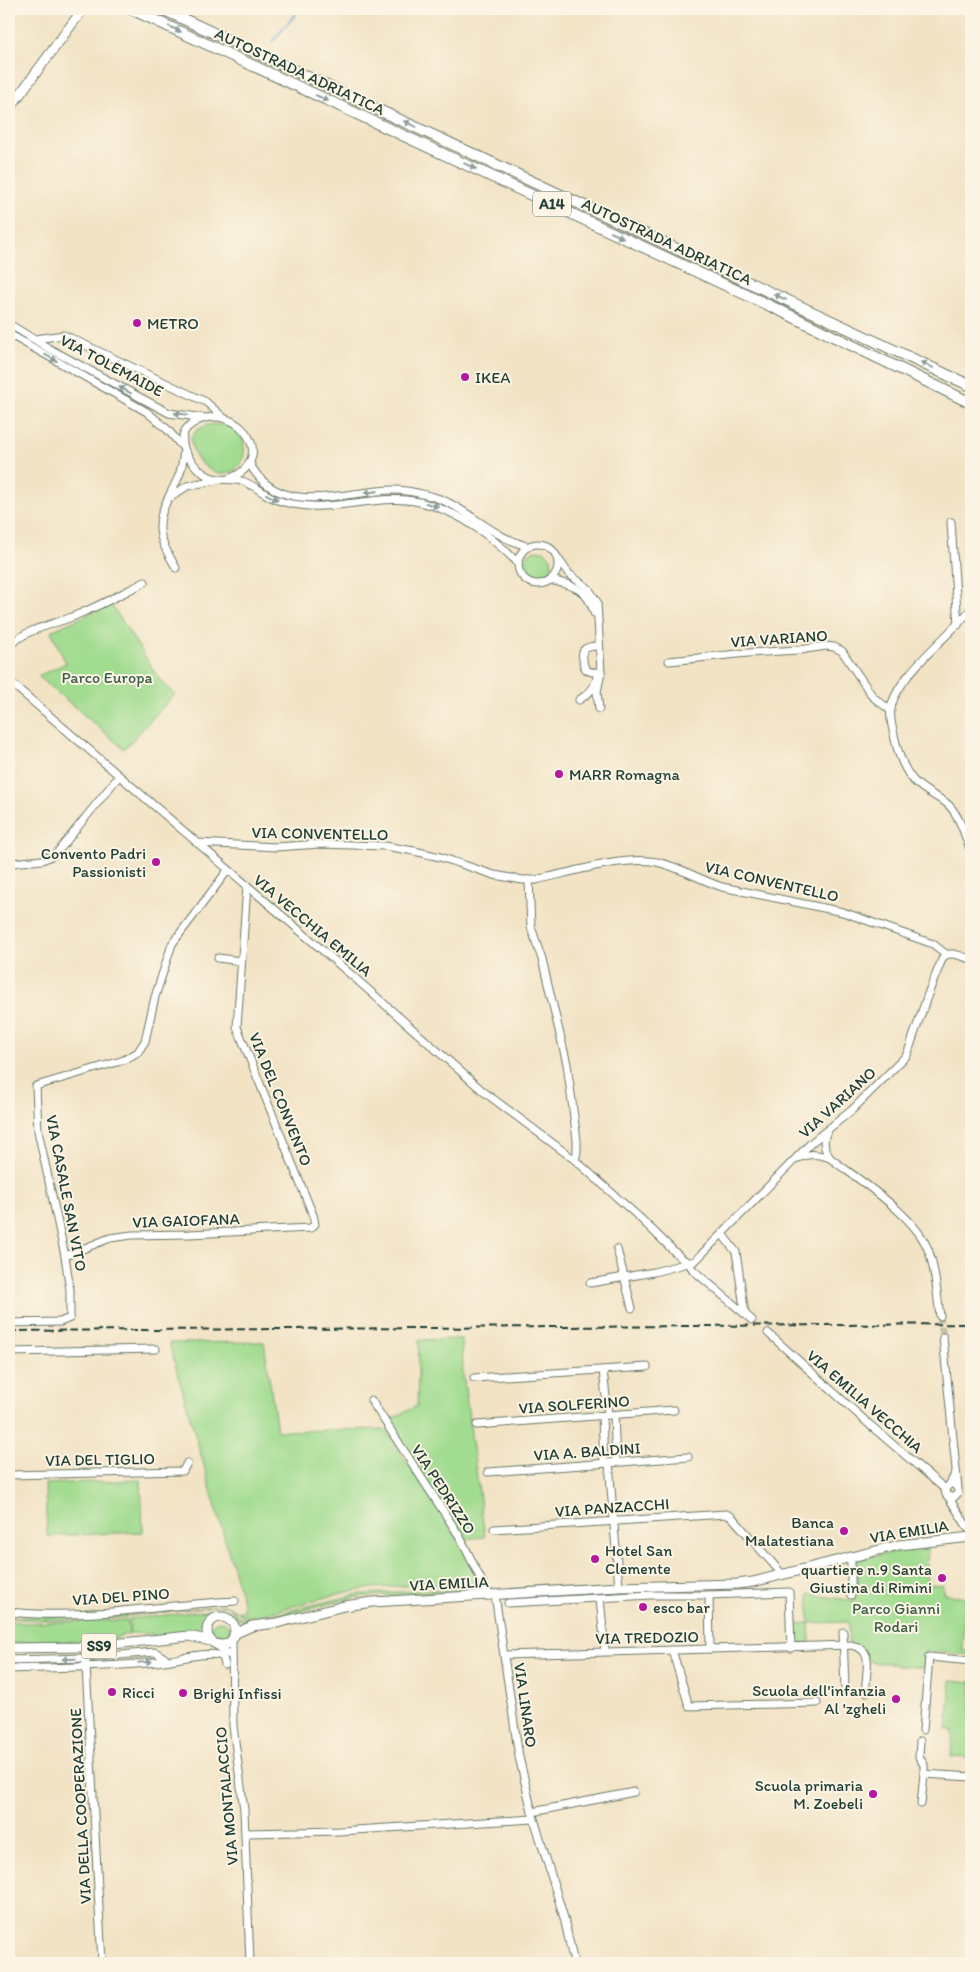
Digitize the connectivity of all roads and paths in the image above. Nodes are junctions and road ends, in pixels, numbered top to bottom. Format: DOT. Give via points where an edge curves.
graph roads {
  1 [pos="83,9"];
  2 [pos="131,9"];
  3 [pos="162,9"];
  4 [pos="167,9"];
  5 [pos="180,17"];
  6 [pos="9,109"];
  7 [pos="9,324"];
  8 [pos="9,334"];
  9 [pos="34,339"];
  10 [pos="971,386"];
  11 [pos="971,403"];
  12 [pos="207,419"];
  13 [pos="225,419"];
  14 [pos="184,449"];
  15 [pos="249,462"];
  16 [pos="218,479"];
  17 [pos="228,479"];
  18 [pos="166,503"];
  19 [pos="952,522"];
  20 [pos="528,547"];
  21 [pos="557,557"];
  22 [pos="518,562"];
  23 [pos="176,568"];
  24 [pos="550,580"];
  25 [pos="145,582"];
  26 [pos="957,605"];
  27 [pos="970,610"];
  28 [pos="958,625"];
  29 [pos="9,646"];
  30 [pos="598,646"];
  31 [pos="670,661"];
  32 [pos="599,672"];
  33 [pos="9,681"];
  34 [pos="579,700"];
  35 [pos="599,709"];
  36 [pos="890,710"];
  37 [pos="119,776"];
  38 [pos="196,843"];
  39 [pos="971,852"];
  40 [pos="9,862"];
  41 [pos="228,870"];
  42 [pos="529,880"];
  43 [pos="247,886"];
  44 [pos="946,954"];
  45 [pos="218,958"];
  46 [pos="971,959"];
  47 [pos="241,961"];
  48 [pos="828,1129"];
  49 [pos="811,1143"];
  50 [pos="824,1147"];
  51 [pos="816,1154"];
  52 [pos="830,1158"];
  53 [pos="796,1159"];
  54 [pos="574,1160"];
  55 [pos="311,1228"];
  56 [pos="722,1234"];
  57 [pos="617,1249"];
  58 [pos="65,1256"];
  59 [pos="688,1262"];
  60 [pos="624,1277"];
  61 [pos="590,1283"];
  62 [pos="632,1308"];
  63 [pos="745,1314"];
  64 [pos="940,1316"];
  65 [pos="752,1320"];
  66 [pos="9,1323"];
  67 [pos="768,1333"];
  68 [pos="943,1337"];
  69 [pos="156,1350"];
  70 [pos="9,1352"];
  71 [pos="647,1367"];
  72 [pos="604,1370"];
  73 [pos="474,1378"];
  74 [pos="371,1400"];
  75 [pos="674,1410"];
  76 [pos="608,1415"];
  77 [pos="477,1426"];
  78 [pos="688,1457"];
  79 [pos="187,1463"];
  80 [pos="610,1463"];
  81 [pos="957,1469"];
  82 [pos="488,1472"];
  83 [pos="9,1475"];
  84 [pos="947,1486"];
  85 [pos="958,1491"];
  86 [pos="949,1498"];
  87 [pos="959,1512"];
  88 [pos="614,1521"];
  89 [pos="494,1529"];
  90 [pos="971,1531"];
  91 [pos="971,1537"];
  92 [pos="851,1556"];
  93 [pos="782,1574"];
  94 [pos="753,1582"];
  95 [pos="619,1587"];
  96 [pos="651,1590"];
  97 [pos="754,1593"];
  98 [pos="852,1594"];
  99 [pos="492,1595"];
  100 [pos="709,1595"];
  101 [pos="600,1598"];
  102 [pos="235,1602"];
  103 [pos="508,1604"];
  104 [pos="9,1612"];
  105 [pos="231,1621"];
  106 [pos="209,1623"];
  107 [pos="252,1626"];
  108 [pos="843,1632"];
  109 [pos="189,1636"];
  110 [pos="234,1636"];
  111 [pos="213,1642"];
  112 [pos="843,1645"];
  113 [pos="85,1647"];
  114 [pos="9,1648"];
  115 [pos="791,1648"];
  116 [pos="710,1649"];
  117 [pos="672,1650"];
  118 [pos="605,1651"];
  119 [pos="124,1655"];
  120 [pos="504,1655"];
  121 [pos="231,1656"];
  122 [pos="86,1658"];
  123 [pos="53,1659"];
  124 [pos="11,1660"];
  125 [pos="168,1660"];
  126 [pos="971,1661"];
  127 [pos="125,1664"];
  128 [pos="225,1665"];
  129 [pos="53,1668"];
  130 [pos="87,1668"];
  131 [pos="11,1669"];
  132 [pos="845,1689"];
  133 [pos="866,1692"];
  134 [pos="817,1703"];
  135 [pos="922,1730"];
  136 [pos="920,1741"];
  137 [pos="924,1774"];
  138 [pos="971,1777"];
  139 [pos="634,1792"];
  140 [pos="921,1804"];
  141 [pos="532,1815"];
  142 [pos="246,1833"];
  143 [pos="102,1963"];
  144 [pos="250,1963"];
  145 [pos="574,1963"];
  1 -- 6 [label="main road"];
  2 -- 11 [label="highway, AUTOSTRADA ADRIATICA / A14, one-way"];
  3 -- 5 [label="highway, AUTOSTRADA ADRIATICA / A14"];
  4 -- 5 [label="highway"];
  10 -- 5 [label="highway, AUTOSTRADA ADRIATICA / A14, one-way"];
  7 -- 9 [label="street, VIA TOLEMAIDE"];
  8 -- 14 [label="street, VIA TOLEMAIDE, one-way" via="148,412"];
  12 -- 9 [label="street, VIA TOLEMAIDE, one-way" via="169,413"];
  9 -- 13 [label="street" via="64,335 206,402"];
  12 -- 13 [label="street, VIA TOLEMAIDE"];
  12 -- 14 [label="street, VIA TOLEMAIDE" via="185,430"];
  13 -- 15 [label="street" via="242,427 248,435 252,444"];
  14 -- 16 [label="street, VIA TOLEMAIDE" via="194,466 209,477"];
  14 -- 18 [label="street, VIA TOLEMAIDE" via="178,479"];
  15 -- 17 [label="street" via="244,470"];
  20 -- 15 [label="street, one-way" via="500,535 445,500 426,494 393,490 301,498 282,493 265,483"];
  16 -- 17 [label="street, VIA TOLEMAIDE"];
  16 -- 18 [label="street, VIA TOLEMAIDE" via="186,486"];
  17 -- 22 [label="street, VIA TOLEMAIDE, one-way" via="250,484 270,497 300,505 328,506 392,499 426,503 459,516 494,540"];
  18 -- 23 [label="street, VIA TOLEMAIDE" via="161,514 161,536"];
  19 -- 26 [label="street"];
  20 -- 21 [label="street" via="545,545"];
  20 -- 22 [label="street"];
  21 -- 24 [label="street" via="558,570"];
  21 -- 30 [label="street" via="569,574 594,595"];
  22 -- 24 [label="street, VIA TOLEMAIDE" via="521,575 531,583"];
  24 -- 30 [label="street, VIA TOLEMAIDE" via="564,583 586,595 594,614"];
  25 -- 29 [label="street" via="78,614 29,631"];
  26 -- 27 [label="street"];
  26 -- 28 [label="street"];
  27 -- 28 [label="street"];
  28 -- 36 [label="street" via="914,668"];
  30 -- 32 [label="street"];
  30 -- 32 [label="street" via="584,650 582,654 583,667"];
  31 -- 36 [label="street, VIA VARIANO" via="834,647 842,651 873,697"];
  32 -- 34 [label="street" via="591,691"];
  32 -- 35 [label="street"];
  33 -- 37 [label="street, VIA VECCHIA EMILIA"];
  36 -- 39 [label="street" via="896,746 906,771 915,782 947,803 957,817"];
  37 -- 38 [label="street, VIA VECCHIA EMILIA"];
  37 -- 40 [label="street" via="56,854 42,860"];
  38 -- 41 [label="street, VIA VECCHIA EMILIA"];
  38 -- 42 [label="street, VIA CONVENTELLO" via="276,847 320,844 385,846 440,857 494,875"];
  41 -- 43 [label="street, VIA VECCHIA EMILIA"];
  41 -- 58 [label="street, VIA CASALE SAN VITO" via="172,944 145,1041 138,1052 124,1060 36,1086 38,1131"];
  42 -- 44 [label="street, VIA CONVENTELLO" via="617,863 658,862 722,887 843,912 933,944"];
  42 -- 54 [label="street" via="532,935 542,959 567,1064 577,1140"];
  43 -- 47 [label="street, VIA DEL CONVENTO"];
  43 -- 54 [label="street, VIA VECCHIA EMILIA" via="484,1092"];
  44 -- 46 [label="street"];
  44 -- 48 [label="street, VIA VARIANO" via="942,957 907,1055 852,1110"];
  45 -- 47 [label="street"];
  47 -- 55 [label="street, VIA DEL CONVENTO" via="237,1027 314,1215 315,1224"];
  48 -- 49 [label="street, VIA VARIANO"];
  48 -- 50 [label="street"];
  49 -- 50 [label="street"];
  49 -- 51 [label="street"];
  49 -- 53 [label="street, VIA VARIANO"];
  50 -- 52 [label="street"];
  51 -- 52 [label="street"];
  51 -- 53 [label="street" via="805,1154"];
  52 -- 64 [label="street" via="903,1215 918,1233 933,1269"];
  53 -- 56 [label="street, VIA VARIANO"];
  54 -- 59 [label="street, VIA VECCHIA EMILIA"];
  55 -- 58 [label="street, VIA GAIOFANA" via="132,1235 110,1238"];
  56 -- 59 [label="street, VIA VARIANO" via="695,1261"];
  56 -- 63 [label="street" via="736,1252"];
  57 -- 60 [label="street"];
  58 -- 66 [label="street, VIA CASALE SAN VITO" via="70,1318 60,1322"];
  59 -- 60 [label="street, VIA VARIANO"];
  59 -- 63 [label="street" via="693,1270"];
  60 -- 61 [label="street, VIA VARIANO"];
  60 -- 62 [label="street"];
  63 -- 65 [label="street"];
  67 -- 84 [label="street, VIA EMILIA VECCHIA" via="870,1425"];
  68 -- 81 [label="street"];
  69 -- 70 [label="street"];
  71 -- 72 [label="street"];
  72 -- 73 [label="street"];
  72 -- 76 [label="street"];
  74 -- 99 [label="street, VIA PEDRIZZO" via="460,1538"];
  75 -- 76 [label="street, VIA SOLFERINO"];
  76 -- 77 [label="street, VIA SOLFERINO"];
  76 -- 80 [label="street"];
  76 -- 80 [label="street"];
  78 -- 80 [label="street, VIA A. BALDINI"];
  79 -- 83 [label="street, VIA DEL TIGLIO" via="183,1471"];
  80 -- 82 [label="street, VIA A. BALDINI"];
  80 -- 88 [label="street"];
  81 -- 84 [label="street"];
  81 -- 85 [label="street"];
  84 -- 85 [label="street, VIA EMILIA VECCHIA" via="954,1484"];
  84 -- 86 [label="street, VIA EMILIA VECCHIA"];
  85 -- 86 [label="street"];
  85 -- 87 [label="street, VIA EMILIA VECCHIA"];
  86 -- 87 [label="street, VIA EMILIA VECCHIA"];
  87 -- 90 [label="street, VIA EMILIA VECCHIA"];
  88 -- 89 [label="street, VIA PANZACCHI"];
  88 -- 93 [label="street, VIA PANZACCHI" via="726,1514"];
  88 -- 95 [label="street"];
  91 -- 92 [label="main road, VIA EMILIA / SS9" via="899,1545"];
  92 -- 93 [label="main road, VIA EMILIA / SS9"];
  92 -- 98 [label="street, VIA EMILIA"];
  93 -- 94 [label="main road, VIA EMILIA / SS9"];
  94 -- 96 [label="main road, VIA EMILIA / SS9"];
  94 -- 97 [label="street"];
  95 -- 96 [label="main road, VIA EMILIA / SS9"];
  95 -- 99 [label="main road, VIA EMILIA / SS9"];
  96 -- 100 [label="street, VIA EMILIA"];
  96 -- 101 [label="street, VIA EMILIA"];
  97 -- 100 [label="street, VIA EMILIA"];
  97 -- 115 [label="street" via="789,1592"];
  99 -- 107 [label="main road, VIA EMILIA / SS9" via="373,1602"];
  99 -- 120 [label="street, VIA LINARO"];
  100 -- 116 [label="street"];
  101 -- 103 [label="street, VIA EMILIA"];
  101 -- 118 [label="street"];
  102 -- 104 [label="street, VIA DEL PINO" via="46,1614"];
  105 -- 106 [label="main road, VIA EMILIA / SS9" via="217,1617"];
  105 -- 107 [label="main road, VIA EMILIA / SS9"];
  105 -- 110 [label="main road"];
  106 -- 109 [label="main road, VIA EMILIA / SS9"];
  106 -- 111 [label="main road" via="207,1632"];
  107 -- 110 [label="main road, VIA EMILIA / SS9"];
  108 -- 112 [label="street"];
  109 -- 111 [label="main road, VIA EMILIA / SS9"];
  109 -- 113 [label="main road, VIA EMILIA / SS9"];
  110 -- 111 [label="main road, VIA EMILIA / SS9" via="224,1644"];
  110 -- 121 [label="street, VIA MONTALACCIO"];
  111 -- 121 [label="street"];
  112 -- 115 [label="street, VIA TREDOZIO"];
  112 -- 132 [label="street"];
  112 -- 133 [label="street, VIA TREDOZIO" via="858,1646 866,1652"];
  113 -- 114 [label="main road, VIA EMILIA / SS9"];
  113 -- 122 [label="street, VIA DELLA COOPERAZIONE"];
  115 -- 116 [label="street, VIA TREDOZIO"];
  116 -- 117 [label="street, VIA TREDOZIO"];
  117 -- 118 [label="street, VIA TREDOZIO"];
  117 -- 134 [label="street" via="689,1706"];
  118 -- 120 [label="street, VIA TREDOZIO"];
  119 -- 122 [label="street"];
  119 -- 125 [label="street" via="155,1652"];
  119 -- 127 [label="street"];
  120 -- 141 [label="street, VIA LINARO" via="519,1757"];
  121 -- 142 [label="street, VIA MONTALACCIO" via="233,1726"];
  122 -- 123 [label="street, one-way"];
  122 -- 130 [label="street, VIA DELLA COOPERAZIONE"];
  123 -- 124 [label="street"];
  123 -- 129 [label="street"];
  124 -- 131 [label="street"];
  127 -- 125 [label="street, one-way"];
  125 -- 128 [label="street" via="220,1655"];
  126 -- 135 [label="street" via="929,1657"];
  127 -- 130 [label="street"];
  129 -- 130 [label="street"];
  129 -- 131 [label="street"];
  130 -- 143 [label="street, VIA DELLA COOPERAZIONE"];
  136 -- 137 [label="street"];
  137 -- 138 [label="street"];
  137 -- 140 [label="street"];
  139 -- 141 [label="street"];
  141 -- 142 [label="street" via="339,1831"];
  141 -- 145 [label="street, VIA LINARO" via="564,1918"];
  142 -- 144 [label="street, VIA MONTALACCIO"];
}
